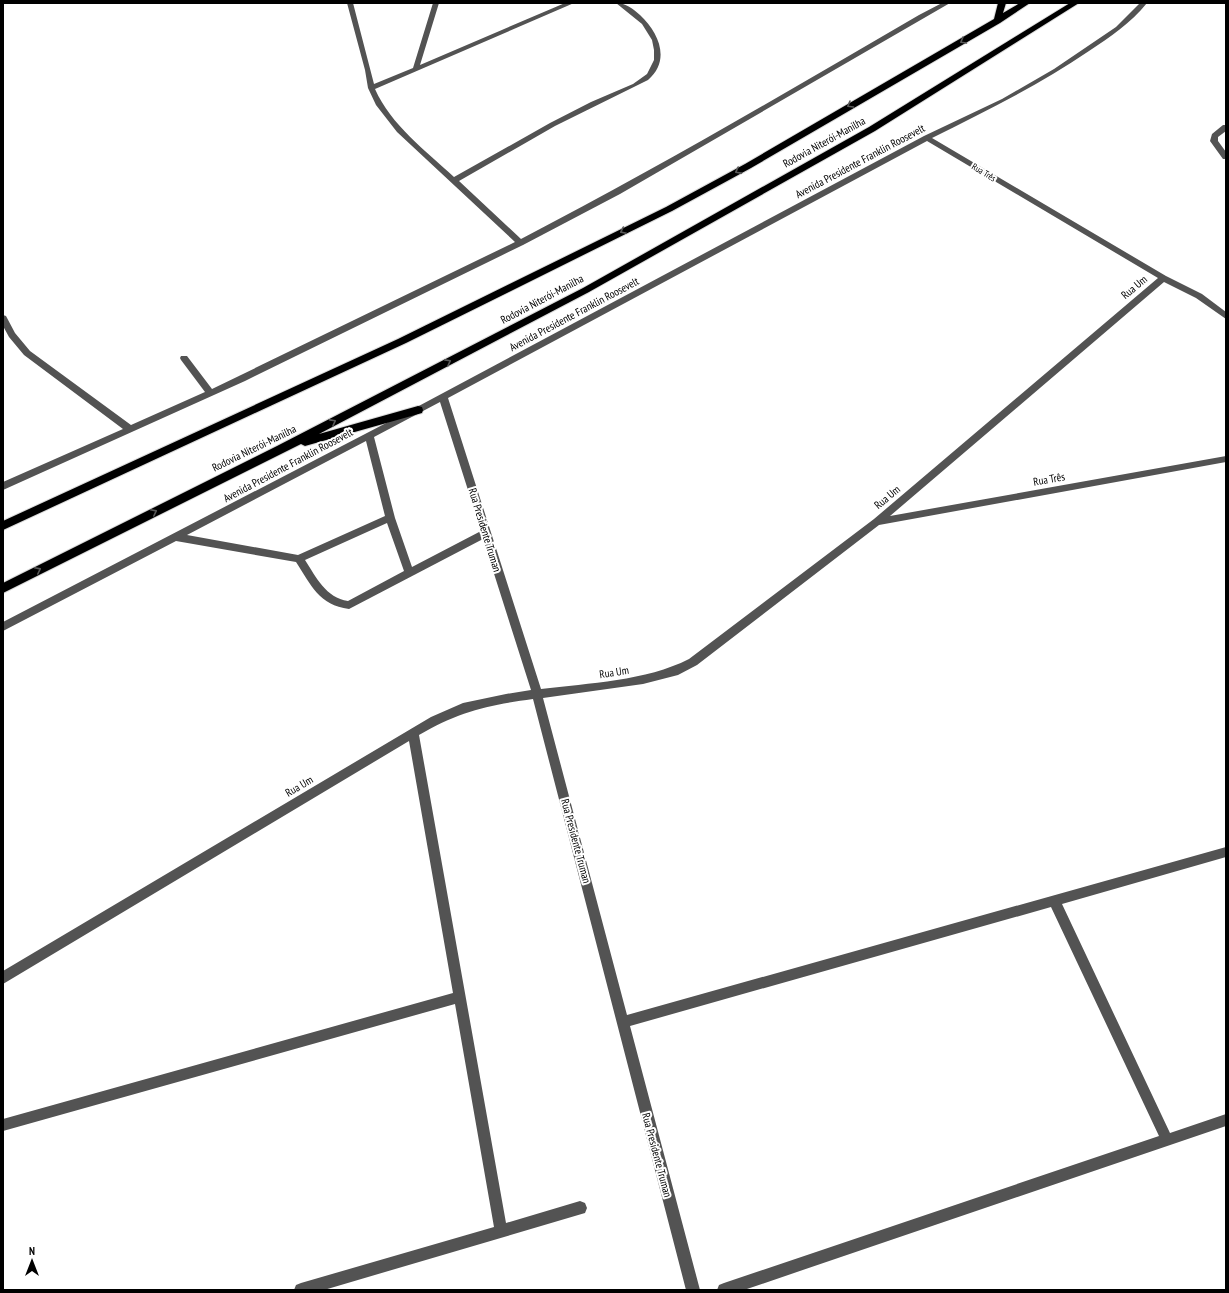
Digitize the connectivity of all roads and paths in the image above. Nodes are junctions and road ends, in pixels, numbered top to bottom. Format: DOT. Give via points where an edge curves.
graph roads {
  1 [pos="350,3"];
  2 [pos="436,3"];
  3 [pos="570,3"];
  4 [pos="619,3"];
  5 [pos="947,3"];
  6 [pos="1002,3"];
  7 [pos="1026,3"];
  8 [pos="1076,3"];
  9 [pos="1144,3"];
  10 [pos="997,21"];
  11 [pos="416,68"];
  12 [pos="371,88"];
  13 [pos="1226,127"];
  14 [pos="927,138"];
  15 [pos="1226,157"];
  16 [pos="453,181"];
  17 [pos="520,244"];
  18 [pos="1163,278"];
  19 [pos="1226,316"];
  20 [pos="3,318"];
  21 [pos="184,358"];
  22 [pos="210,393"];
  23 [pos="443,397"];
  24 [pos="418,410"];
  25 [pos="130,429"];
  26 [pos="369,436"];
  27 [pos="281,449"];
  28 [pos="1226,459"];
  29 [pos="3,486"];
  30 [pos="390,518"];
  31 [pos="876,522"];
  32 [pos="3,526"];
  33 [pos="486,533"];
  34 [pos="176,536"];
  35 [pos="298,559"];
  36 [pos="409,573"];
  37 [pos="3,588"];
  38 [pos="3,627"];
  39 [pos="537,694"];
  40 [pos="413,732"];
  41 [pos="1226,852"];
  42 [pos="1054,900"];
  43 [pos="3,978"];
  44 [pos="459,997"];
  45 [pos="623,1022"];
  46 [pos="1226,1120"];
  47 [pos="3,1125"];
  48 [pos="1167,1140"];
  49 [pos="580,1208"];
  50 [pos="501,1230"];
  51 [pos="301,1290"];
  52 [pos="693,1290"];
  53 [pos="724,1290"];
  1 -- 12 [label="street"];
  2 -- 11 [label="street"];
  3 -- 11 [label="street"];
  4 -- 16 [label="street" via="640,17 650,28 658,51 652,72 639,83 549,125"];
  5 -- 17 [label="street" via="617,192"];
  6 -- 10 [label="highway"];
  7 -- 10 [label="highway, Rodovia Niterói-Manilha"];
  27 -- 8 [label="highway, Rodovia Niterói-Manilha, one-way" via="586,290 872,129"];
  9 -- 14 [label="street, Avenida Presidente Franklin Roosevelt" via="1118,28 1056,70 1004,100"];
  10 -- 32 [label="highway, Rodovia Niterói-Manilha, one-way" via="669,209 402,341"];
  11 -- 12 [label="street"];
  12 -- 16 [label="street" via="378,104 400,130"];
  13 -- 15 [label="street" via="1215,136 1214,141"];
  14 -- 18 [label="street, Rua Três"];
  14 -- 23 [label="street, Avenida Presidente Franklin Roosevelt"];
  16 -- 17 [label="street"];
  17 -- 22 [label="street"];
  18 -- 19 [label="street, Rua Três" via="1199,296"];
  18 -- 31 [label="street, Rua Um"];
  20 -- 25 [label="street" via="12,335 27,353"];
  21 -- 22 [label="street"];
  22 -- 25 [label="street"];
  23 -- 24 [label="street, Avenida Presidente Franklin Roosevelt"];
  23 -- 33 [label="street, Rua Presidente Truman"];
  24 -- 26 [label="street, Avenida Presidente Franklin Roosevelt"];
  24 -- 27 [label="highway"];
  25 -- 29 [label="street"];
  26 -- 30 [label="street"];
  26 -- 34 [label="street, Avenida Presidente Franklin Roosevelt"];
  37 -- 27 [label="highway, Rodovia Niterói-Manilha, one-way"];
  28 -- 31 [label="street, Rua Três"];
  30 -- 35 [label="street"];
  30 -- 36 [label="street"];
  31 -- 39 [label="street, Rua Um" via="693,662 674,672 643,680"];
  33 -- 36 [label="street"];
  33 -- 39 [label="street, Rua Presidente Truman"];
  34 -- 35 [label="street"];
  34 -- 38 [label="street, Avenida Presidente Franklin Roosevelt"];
  35 -- 36 [label="street" via="325,597 340,605 349,605"];
  39 -- 40 [label="street, Rua Um" via="463,708"];
  39 -- 45 [label="street, Rua Presidente Truman"];
  40 -- 43 [label="street, Rua Um"];
  40 -- 44 [label="street"];
  41 -- 42 [label="street"];
  42 -- 45 [label="street"];
  42 -- 48 [label="street"];
  44 -- 47 [label="street"];
  44 -- 50 [label="street"];
  45 -- 52 [label="street, Rua Presidente Truman"];
  46 -- 48 [label="street"];
  48 -- 53 [label="street"];
  49 -- 50 [label="street"];
  50 -- 51 [label="street"];
}
